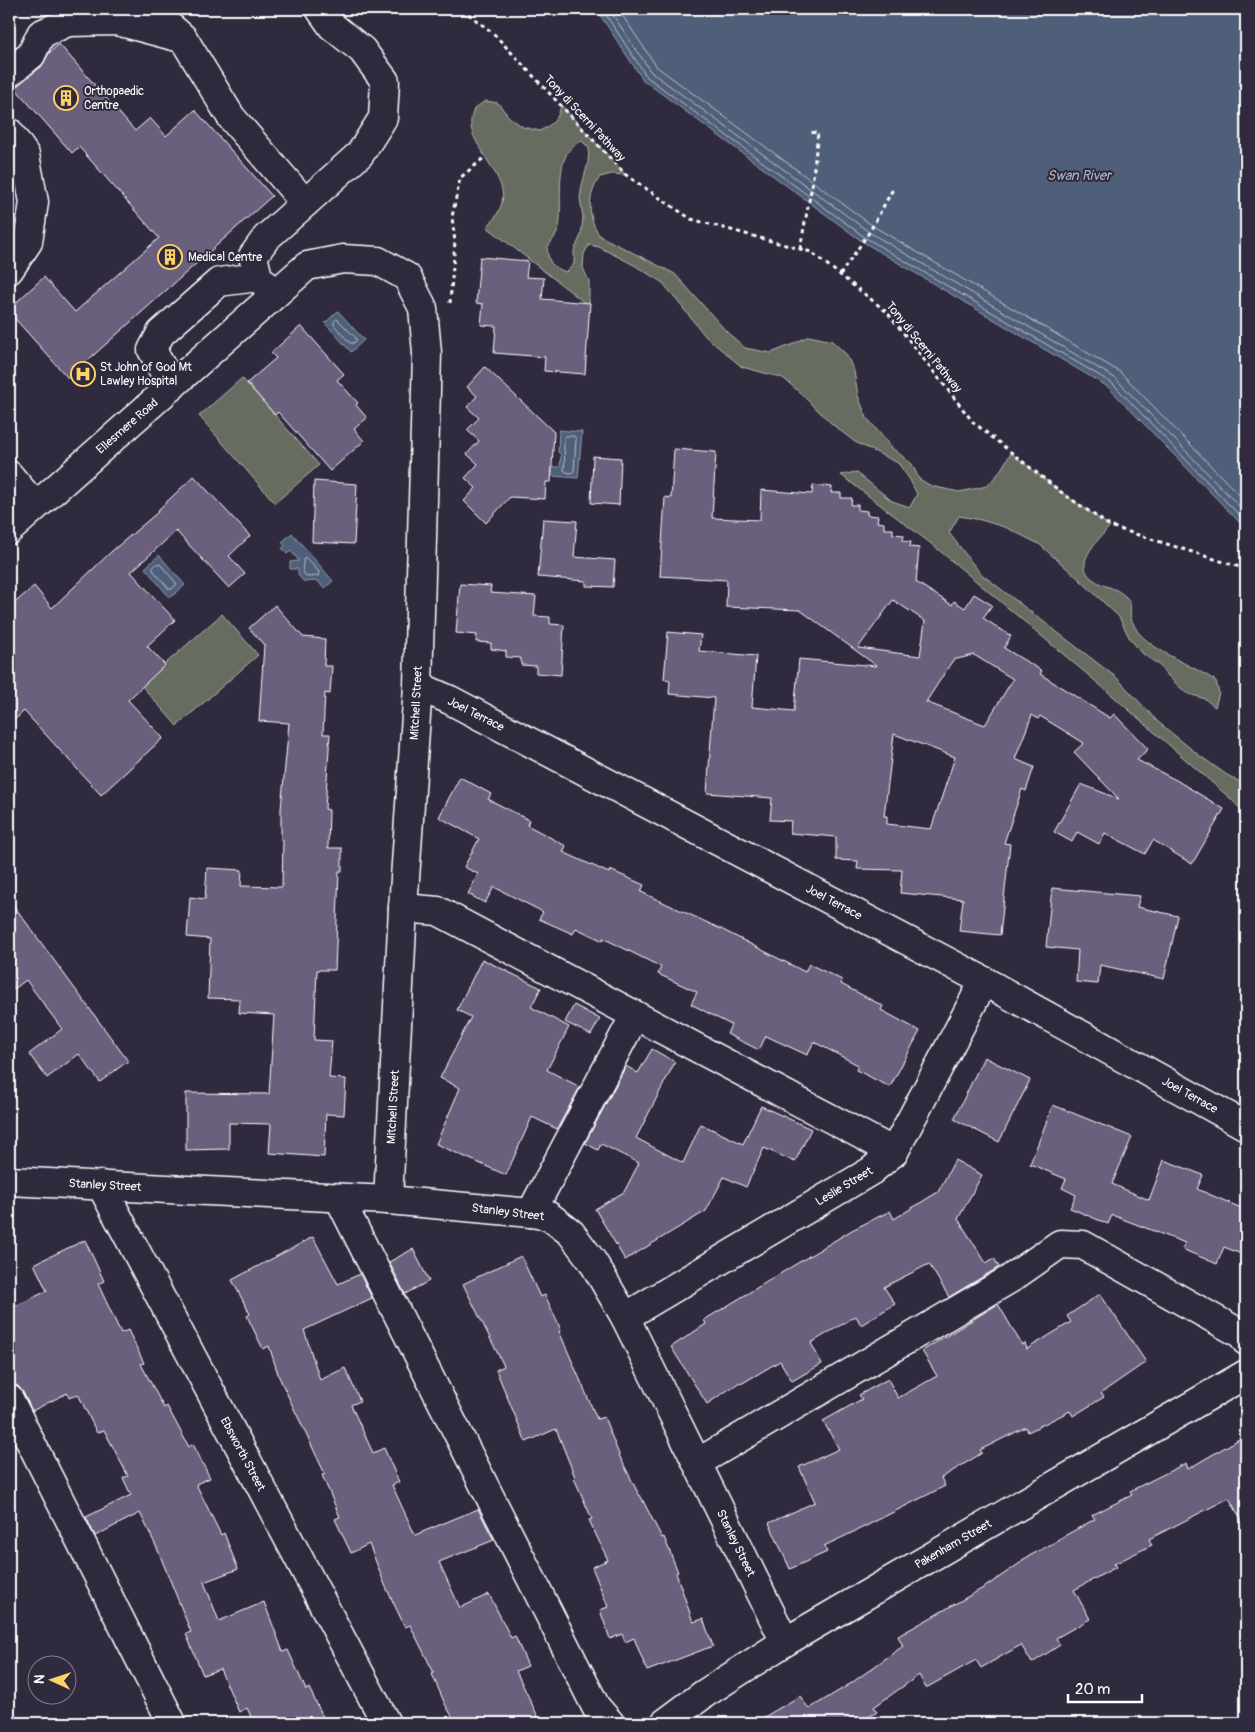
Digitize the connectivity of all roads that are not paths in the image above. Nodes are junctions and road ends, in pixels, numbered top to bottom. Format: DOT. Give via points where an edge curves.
graph roads {
  1 [pos="150,9"];
  2 [pos="320,9"];
  3 [pos="183,38"];
  4 [pos="9,73"];
  5 [pos="9,132"];
  6 [pos="305,203"];
  7 [pos="343,259"];
  8 [pos="9,270"];
  9 [pos="267,286"];
  10 [pos="172,386"];
  11 [pos="9,475"];
  12 [pos="36,506"];
  13 [pos="9,530"];
  14 [pos="418,686"];
  15 [pos="403,908"];
  16 [pos="984,981"];
  17 [pos="635,1015"];
  18 [pos="1246,1126"];
  19 [pos="894,1152"];
  20 [pos="9,1181"];
  21 [pos="101,1185"];
  22 [pos="339,1198"];
  23 [pos="388,1200"];
  24 [pos="530,1213"];
  25 [pos="625,1317"];
  26 [pos="1246,1340"];
  27 [pos="1246,1374"];
  28 [pos="9,1399"];
  29 [pos="696,1464"];
  30 [pos="785,1642"];
  31 [pos="172,1723"];
  32 [pos="386,1723"];
  33 [pos="610,1723"];
  34 [pos="666,1723"];
  1 -- 3 [label="street"];
  2 -- 6 [label="street" via="332,26 362,50 385,81 383,118 360,154"];
  3 -- 4 [label="street" via="117,21 68,22 41,34 31,55"];
  3 -- 6 [label="street" via="231,117"];
  5 -- 8 [label="street" via="25,155 34,202 28,242"];
  6 -- 9 [label="street" via="266,238 253,256"];
  7 -- 9 [label="street, Ellesmere Road" via="307,266"];
  7 -- 14 [label="street, Mitchell Street" via="378,261 407,277 423,308 427,353"];
  9 -- 10 [label="street, Ellesmere Road"];
  9 -- 10 [label="street" via="219,282 160,334 152,350"];
  10 -- 12 [label="street, Ellesmere Road"];
  11 -- 12 [label="street"];
  12 -- 13 [label="street, Ellesmere Road"];
  14 -- 15 [label="street, Mitchell Street"];
  14 -- 16 [label="street, Joel Terrace"];
  15 -- 17 [label="street" via="438,911"];
  15 -- 23 [label="street, Mitchell Street"];
  16 -- 18 [label="street, Joel Terrace"];
  16 -- 19 [label="street, Leslie Street"];
  17 -- 19 [label="street"];
  17 -- 24 [label="street"];
  19 -- 25 [label="street, Leslie Street" via="871,1170"];
  20 -- 21 [label="street, Stanley Street"];
  21 -- 22 [label="street, Stanley Street"];
  21 -- 32 [label="street, Ebsworth Street"];
  22 -- 23 [label="street, Stanley Street"];
  22 -- 33 [label="street" via="596,1707"];
  23 -- 24 [label="street, Stanley Street"];
  24 -- 25 [label="street, Stanley Street" via="549,1216 571,1233 593,1262"];
  25 -- 29 [label="street, Stanley Street"];
  26 -- 29 [label="street" via="1243,1335 1083,1245 1060,1244 1010,1279"];
  27 -- 30 [label="street, Pakenham Street"];
  28 -- 31 [label="street"];
  29 -- 30 [label="street, Stanley Street"];
  30 -- 34 [label="street, Pakenham Street" via="704,1694"];
}
